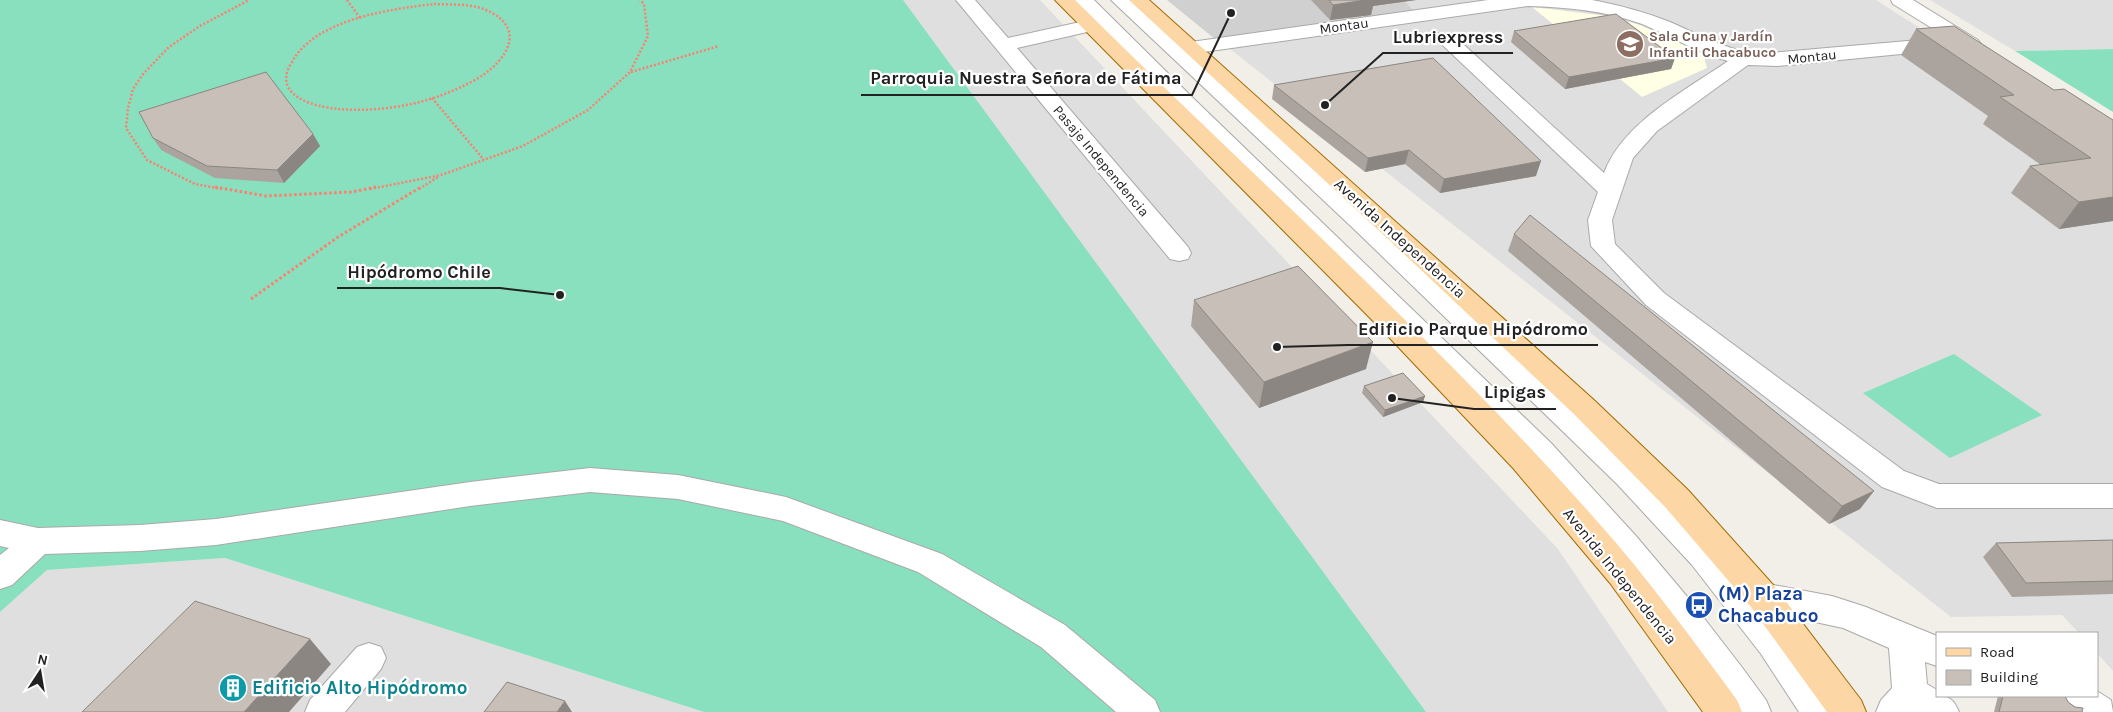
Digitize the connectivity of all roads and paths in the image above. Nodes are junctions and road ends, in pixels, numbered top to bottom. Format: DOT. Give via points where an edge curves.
graph roads {
  1 [pos="249,0"];
  2 [pos="347,0"];
  3 [pos="640,0"];
  4 [pos="965,0"];
  5 [pos="1064,0"];
  6 [pos="1120,0"];
  7 [pos="1138,0"];
  8 [pos="1534,0"];
  9 [pos="1900,0"];
  10 [pos="1086,13"];
  11 [pos="360,18"];
  12 [pos="1556,18"];
  13 [pos="1444,37"];
  14 [pos="1966,41"];
  15 [pos="1004,45"];
  16 [pos="719,46"];
  17 [pos="1191,48"];
  18 [pos="1990,56"];
  19 [pos="1743,59"];
  20 [pos="630,72"];
  21 [pos="432,98"];
  22 [pos="484,160"];
  23 [pos="441,175"];
  24 [pos="1610,191"];
  25 [pos="1179,253"];
  26 [pos="251,300"];
  27 [pos="2113,496"];
  28 [pos="0,534"];
  29 [pos="38,541"];
  30 [pos="0,575"];
  31 [pos="1763,597"];
  32 [pos="1922,646"];
  33 [pos="369,658"];
  34 [pos="2076,697"];
  35 [pos="1902,703"];
  36 [pos="323,712"];
  37 [pos="1142,712"];
  38 [pos="1724,712"];
  39 [pos="1753,712"];
  40 [pos="1820,712"];
  41 [pos="1848,712"];
  42 [pos="1941,712"];
  43 [pos="2098,712"];
  1 -- 23 [label="path" via="210,19 162,53 133,90 126,128 147,160 195,184 266,196 352,192"];
  2 -- 11 [label="path"];
  3 -- 20 [label="path" via="644,4 648,36"];
  4 -- 15 [label="street, Pasaje Independencia"];
  5 -- 10 [label="main road, Avenida Independencia"];
  6 -- 40 [label="street" via="1365,226 1628,476 1738,598"];
  7 -- 17 [label="main road, Avenida Independencia"];
  8 -- 12 [label="street"];
  8 -- 17 [label="street, Montau"];
  8 -- 19 [label="street, Montau" via="1572,2 1618,10 1666,27 1718,52"];
  9 -- 14 [label="street"];
  10 -- 15 [label="street"];
  10 -- 38 [label="main road, Avenida Independencia" via="1533,471 1630,584"];
  10 -- 39 [label="street" via="1186,104 1540,450 1594,508 1687,621"];
  11 -- 21 [label="path" via="316,38 297,53 287,69 287,84 298,97 318,106 348,110 382,109"];
  11 -- 21 [label="path" via="403,7 434,4 486,10 502,19 511,31 511,46 500,61 480,78"];
  13 -- 24 [label="street"];
  14 -- 18 [label="street"];
  14 -- 19 [label="street, Montau" via="1772,61"];
  15 -- 25 [label="street, Pasaje Independencia"];
  16 -- 20 [label="path"];
  17 -- 31 [label="main road, Avenida Independencia" via="1585,408 1678,499"];
  19 -- 24 [label="street" via="1649,126 1622,156"];
  20 -- 22 [label="path" via="588,110 523,146"];
  21 -- 22 [label="path"];
  22 -- 23 [label="path"];
  23 -- 26 [label="path" via="338,237"];
  24 -- 27 [label="street" via="1600,220 1603,246 1655,299 1893,479 1937,496"];
  28 -- 29 [label="street"];
  29 -- 30 [label="street"];
  29 -- 37 [label="street" via="216,532 470,494 590,480 678,487 786,509 930,564 1053,636"];
  31 -- 32 [label="street" via="1818,606 1854,617"];
  31 -- 41 [label="main road, Avenida Independencia"];
  32 -- 35 [label="street"];
  33 -- 36 [label="street"];
  34 -- 43 [label="street"];
  35 -- 42 [label="street"];
}
